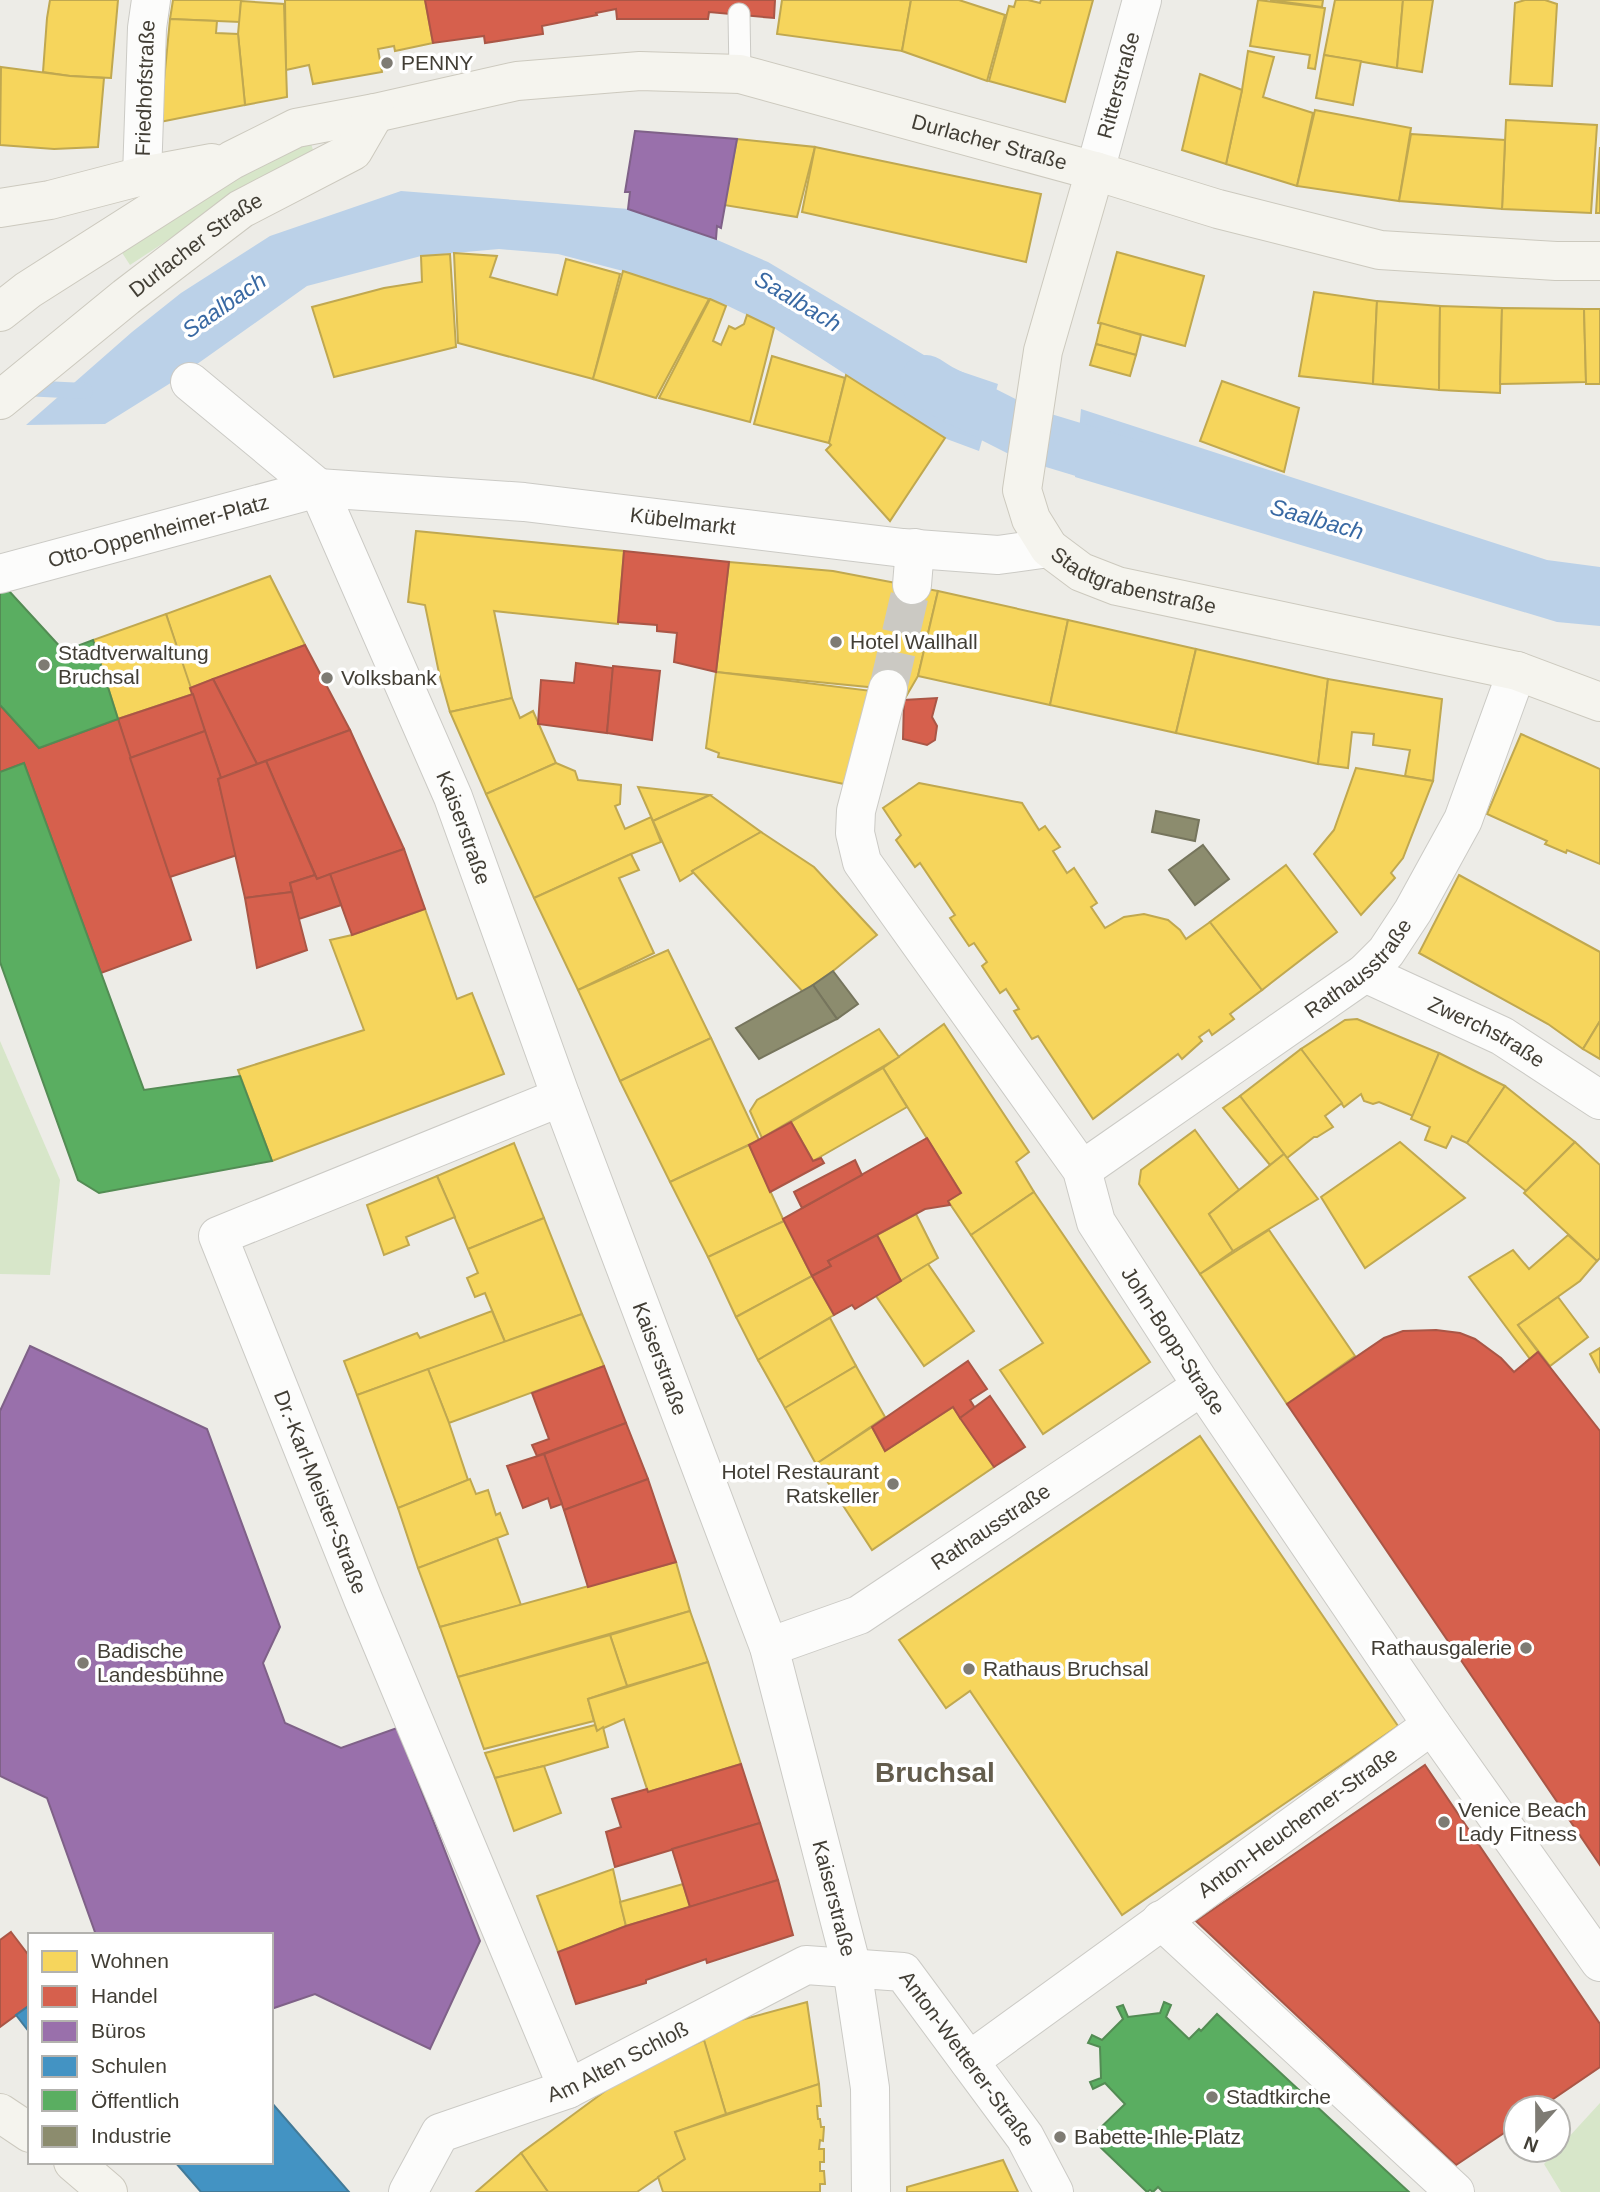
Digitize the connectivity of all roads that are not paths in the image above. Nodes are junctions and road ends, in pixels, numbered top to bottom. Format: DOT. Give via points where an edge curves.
graph roads {
  1 [pos="151,0"];
  2 [pos="1142,0"];
  3 [pos="739,14"];
  4 [pos="740,74"];
  5 [pos="375,113"];
  6 [pos="232,160"];
  7 [pos="1095,171"];
  8 [pos="142,176"];
  9 [pos="0,208"];
  10 [pos="1600,261"];
  11 [pos="0,312"];
  12 [pos="190,382"];
  13 [pos="6,383"];
  14 [pos="318,488"];
  15 [pos="915,548"];
  16 [pos="1049,548"];
  17 [pos="0,574"];
  18 [pos="912,585"];
  19 [pos="1517,671"];
  20 [pos="888,690"];
  21 [pos="1600,702"];
  22 [pos="1366,973"];
  23 [pos="561,1097"];
  24 [pos="1600,1100"];
  25 [pos="1082,1170"];
  26 [pos="1202,1386"];
  27 [pos="769,1647"];
  28 [pos="1432,1725"];
  29 [pos="1161,1920"];
  30 [pos="1600,1962"];
  31 [pos="852,1968"];
  32 [pos="969,2061"];
  33 [pos="568,2089"];
  34 [pos="0,2113"];
  35 [pos="28,2132"];
  36 [pos="75,2164"];
  37 [pos="108,2192"];
  38 [pos="408,2192"];
  39 [pos="871,2192"];
  40 [pos="1054,2192"];
  41 [pos="1455,2192"];
  1 -- 8 [label="street, Friedhofstraße"];
  2 -- 7 [label="street, Ritterstraße"];
  3 -- 4 [label="lane"];
  4 -- 5 [label="main road, Durlacher Straße" via="640,71 517,81"];
  4 -- 7 [label="main road, Durlacher Straße"];
  5 -- 6 [label="main road, Durlacher Straße" via="296,128"];
  5 -- 13 [label="main road, Durlacher Straße" via="353,151 241,209 70,345"];
  6 -- 8 [label="main road"];
  6 -- 11 [label="main road, Durlacher Straße" via="27,290"];
  7 -- 10 [label="main road, Durlacher Straße" via="1218,209 1380,250"];
  7 -- 16 [label="main road, Stadtgrabenstraße" via="1043,351 1022,490 1031,519"];
  8 -- 9 [label="main road"];
  12 -- 14 [label="street"];
  14 -- 15 [label="street, Kübelmarkt" via="524,502"];
  14 -- 17 [label="street, Otto-Oppenheimer-Platz"];
  14 -- 23 [label="street, Kaiserstraße" via="453,797"];
  15 -- 16 [label="street, Kübelmarkt" via="998,555"];
  15 -- 18 [label="street"];
  16 -- 19 [label="main road, Stadtgrabenstraße" via="1081,572 1117,586"];
  19 -- 21 [label="main road, Stadtgrabenstraße"];
  19 -- 22 [label="street, Rathausstraße" via="1462,820 1413,911"];
  20 -- 25 [label="street, John-Bopp-Straße" via="856,811 855,833 862,862"];
  22 -- 24 [label="street, Zwerchstraße" via="1502,1036"];
  22 -- 25 [label="street, Rathausstraße"];
  23 -- 27 [label="street, Kaiserstraße"];
  23 -- 33 [label="street, Dr.-Karl-Meister-Straße" via="218,1236 362,1599"];
  25 -- 26 [label="street, John-Bopp-Straße" via="1096,1222"];
  26 -- 27 [label="street, Rathausstraße" via="859,1615"];
  26 -- 28 [label="street, John-Bopp-Straße"];
  27 -- 31 [label="street, Kaiserstraße"];
  28 -- 29 [label="street, Anton-Heuchemer-Straße"];
  28 -- 30 [label="street, John-Bopp-Straße"];
  29 -- 32 [label="street, Anton-Heuchemer-Straße"];
  29 -- 41 [label="street"];
  31 -- 32 [label="street, Anton-Wetterer-Straße" via="903,1972"];
  31 -- 33 [label="street, Am Alten Schloß" via="806,1965"];
  31 -- 39 [label="street, Kaiserstraße" via="870,2088"];
  32 -- 40 [label="street, Anton-Wetterer-Straße" via="1025,2137"];
  33 -- 38 [label="street, Am Alten Schloß" via="440,2133"];
  34 -- 35 [label="main road"];
  36 -- 37 [label="main road"];
}
